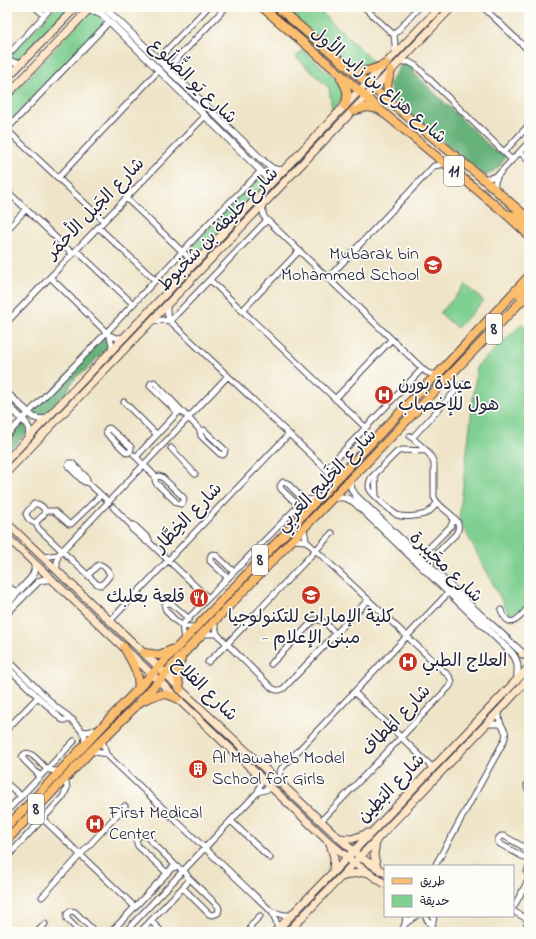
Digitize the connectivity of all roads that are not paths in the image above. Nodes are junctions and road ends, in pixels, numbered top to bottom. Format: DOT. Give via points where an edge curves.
graph roads {
  1 [pos="35,7"];
  2 [pos="52,7"];
  3 [pos="76,7"];
  4 [pos="104,7"];
  5 [pos="208,7"];
  6 [pos="226,7"];
  7 [pos="262,7"];
  8 [pos="277,7"];
  9 [pos="364,7"];
  10 [pos="419,7"];
  11 [pos="440,7"];
  12 [pos="452,7"];
  13 [pos="483,7"];
  14 [pos="89,9"];
  15 [pos="44,15"];
  16 [pos="109,22"];
  17 [pos="394,35"];
  18 [pos="529,51"];
  19 [pos="396,54"];
  20 [pos="7,57"];
  21 [pos="157,58"];
  22 [pos="13,62"];
  23 [pos="22,62"];
  24 [pos="401,62"];
  25 [pos="388,68"];
  26 [pos="14,70"];
  27 [pos="159,70"];
  28 [pos="169,70"];
  29 [pos="351,70"];
  30 [pos="339,73"];
  31 [pos="7,78"];
  32 [pos="367,83"];
  33 [pos="374,89"];
  34 [pos="360,90"];
  35 [pos="7,95"];
  36 [pos="366,97"];
  37 [pos="393,105"];
  38 [pos="345,106"];
  39 [pos="379,109"];
  40 [pos="353,111"];
  41 [pos="205,116"];
  42 [pos="529,125"];
  43 [pos="7,129"];
  44 [pos="529,142"];
  45 [pos="242,152"];
  46 [pos="504,152"];
  47 [pos="520,152"];
  48 [pos="434,154"];
  49 [pos="512,160"];
  50 [pos="264,161"];
  51 [pos="529,161"];
  52 [pos="446,164"];
  53 [pos="434,166"];
  54 [pos="284,170"];
  55 [pos="261,171"];
  56 [pos="498,175"];
  57 [pos="58,178"];
  58 [pos="482,178"];
  59 [pos="268,186"];
  60 [pos="495,190"];
  61 [pos="7,191"];
  62 [pos="126,198"];
  63 [pos="262,206"];
  64 [pos="26,210"];
  65 [pos="251,217"];
  66 [pos="265,219"];
  67 [pos="529,219"];
  68 [pos="104,221"];
  69 [pos="98,227"];
  70 [pos="7,230"];
  71 [pos="529,233"];
  72 [pos="299,251"];
  73 [pos="75,252"];
  74 [pos="183,252"];
  75 [pos="188,257"];
  76 [pos="201,257"];
  77 [pos="190,269"];
  78 [pos="529,276"];
  79 [pos="50,277"];
  80 [pos="328,278"];
  81 [pos="156,280"];
  82 [pos="210,280"];
  83 [pos="529,285"];
  84 [pos="529,293"];
  85 [pos="133,304"];
  86 [pos="167,305"];
  87 [pos="242,310"];
  88 [pos="510,313"];
  89 [pos="153,321"];
  90 [pos="170,321"];
  91 [pos="7,322"];
  92 [pos="107,334"];
  93 [pos="124,337"];
  94 [pos="391,340"];
  95 [pos="111,351"];
  96 [pos="424,371"];
  97 [pos="438,374"];
  98 [pos="228,376"];
  99 [pos="467,384"];
  100 [pos="426,385"];
  101 [pos="7,393"];
  102 [pos="335,398"];
  103 [pos="124,402"];
  104 [pos="8,406"];
  105 [pos="180,411"];
  106 [pos="28,414"];
  107 [pos="189,417"];
  108 [pos="23,419"];
  109 [pos="47,419"];
  110 [pos="365,427"];
  111 [pos="201,430"];
  112 [pos="157,434"];
  113 [pos="289,434"];
  114 [pos="7,435"];
  115 [pos="29,437"];
  116 [pos="417,442"];
  117 [pos="171,448"];
  118 [pos="413,451"];
  119 [pos="130,452"];
  120 [pos="426,452"];
  121 [pos="136,457"];
  122 [pos="7,460"];
  123 [pos="144,465"];
  124 [pos="326,470"];
  125 [pos="7,472"];
  126 [pos="344,472"];
  127 [pos="196,474"];
  128 [pos="156,477"];
  129 [pos="349,480"];
  130 [pos="86,481"];
  131 [pos="329,487"];
  132 [pos="101,495"];
  133 [pos="319,499"];
  134 [pos="331,499"];
  135 [pos="304,500"];
  136 [pos="109,502"];
  137 [pos="437,504"];
  138 [pos="298,505"];
  139 [pos="113,507"];
  140 [pos="308,510"];
  141 [pos="45,511"];
  142 [pos="452,516"];
  143 [pos="7,523"];
  144 [pos="36,523"];
  145 [pos="451,526"];
  146 [pos="304,528"];
  147 [pos="458,530"];
  148 [pos="332,533"];
  149 [pos="7,537"];
  150 [pos="292,540"];
  151 [pos="306,540"];
  152 [pos="316,550"];
  153 [pos="414,552"];
  154 [pos="60,553"];
  155 [pos="43,557"];
  156 [pos="168,560"];
  157 [pos="34,563"];
  158 [pos="431,568"];
  159 [pos="57,571"];
  160 [pos="234,572"];
  161 [pos="88,576"];
  162 [pos="228,578"];
  163 [pos="52,579"];
  164 [pos="7,585"];
  165 [pos="450,590"];
  166 [pos="17,591"];
  167 [pos="7,595"];
  168 [pos="208,598"];
  169 [pos="368,600"];
  170 [pos="7,604"];
  171 [pos="529,607"];
  172 [pos="501,610"];
  173 [pos="7,613"];
  174 [pos="189,619"];
  175 [pos="110,621"];
  176 [pos="214,621"];
  177 [pos="182,626"];
  178 [pos="196,627"];
  179 [pos="203,634"];
  180 [pos="217,634"];
  181 [pos="336,634"];
  182 [pos="407,637"];
  183 [pos="184,640"];
  184 [pos="227,644"];
  185 [pos="124,647"];
  186 [pos="180,651"];
  187 [pos="144,653"];
  188 [pos="526,654"];
  189 [pos="7,659"];
  190 [pos="529,659"];
  191 [pos="208,662"];
  192 [pos="271,664"];
  193 [pos="529,666"];
  194 [pos="7,667"];
  195 [pos="159,668"];
  196 [pos="152,674"];
  197 [pos="165,674"];
  198 [pos="517,679"];
  199 [pos="528,680"];
  200 [pos="159,681"];
  201 [pos="180,689"];
  202 [pos="138,690"];
  203 [pos="354,692"];
  204 [pos="38,697"];
  205 [pos="177,698"];
  206 [pos="138,704"];
  207 [pos="499,711"];
  208 [pos="67,715"];
  209 [pos="62,720"];
  210 [pos="73,720"];
  211 [pos="487,724"];
  212 [pos="501,724"];
  213 [pos="7,729"];
  214 [pos="100,729"];
  215 [pos="82,731"];
  216 [pos="401,737"];
  217 [pos="102,739"];
  218 [pos="74,741"];
  219 [pos="84,745"];
  220 [pos="91,751"];
  221 [pos="106,754"];
  222 [pos="433,768"];
  223 [pos="47,769"];
  224 [pos="281,769"];
  225 [pos="60,771"];
  226 [pos="268,771"];
  227 [pos="40,776"];
  228 [pos="65,778"];
  229 [pos="262,778"];
  230 [pos="529,781"];
  231 [pos="279,782"];
  232 [pos="48,783"];
  233 [pos="7,784"];
  234 [pos="272,788"];
  235 [pos="55,789"];
  236 [pos="529,791"];
  237 [pos="66,792"];
  238 [pos="258,792"];
  239 [pos="21,796"];
  240 [pos="125,806"];
  241 [pos="7,811"];
  242 [pos="43,819"];
  243 [pos="231,821"];
  244 [pos="321,821"];
  245 [pos="7,827"];
  246 [pos="372,832"];
  247 [pos="339,838"];
  248 [pos="7,840"];
  249 [pos="376,841"];
  250 [pos="330,843"];
  251 [pos="205,848"];
  252 [pos="529,850"];
  253 [pos="354,851"];
  254 [pos="81,855"];
  255 [pos="7,857"];
  256 [pos="347,857"];
  257 [pos="360,857"];
  258 [pos="270,858"];
  259 [pos="529,860"];
  260 [pos="354,863"];
  261 [pos="436,865"];
  262 [pos="529,866"];
  263 [pos="177,867"];
  264 [pos="377,868"];
  265 [pos="184,870"];
  266 [pos="333,871"];
  267 [pos="367,872"];
  268 [pos="384,872"];
  269 [pos="167,873"];
  270 [pos="188,877"];
  271 [pos="338,878"];
  272 [pos="529,880"];
  273 [pos="384,883"];
  274 [pos="183,888"];
  275 [pos="42,897"];
  276 [pos="514,906"];
  277 [pos="135,907"];
  278 [pos="272,912"];
  279 [pos="514,912"];
  280 [pos="292,915"];
  281 [pos="260,916"];
  282 [pos="406,917"];
  283 [pos="415,917"];
  284 [pos="426,917"];
  285 [pos="434,917"];
  286 [pos="529,920"];
  287 [pos="151,921"];
  288 [pos="134,923"];
  289 [pos="45,924"];
  290 [pos="405,924"];
  291 [pos="116,927"];
  292 [pos="433,929"];
  293 [pos="141,931"];
  294 [pos="276,931"];
  295 [pos="37,932"];
  296 [pos="80,932"];
  297 [pos="95,932"];
  298 [pos="111,932"];
  299 [pos="121,932"];
  300 [pos="126,932"];
  301 [pos="162,932"];
  302 [pos="251,932"];
  303 [pos="288,932"];
  304 [pos="401,932"];
  305 [pos="523,932"];
  1 -- 15 [label="street"];
  2 -- 15 [label="street"];
  3 -- 23 [label="main road"];
  4 -- 21 [label="street, شارع يَو الضُّلُوع"];
  5 -- 21 [label="street"];
  6 -- 28 [label="street"];
  7 -- 30 [label="main road, شارع هزاع بن زايد الأول / 11"];
  8 -- 29 [label="main road, شارع هزاع بن زايد الأول / 11"];
  9 -- 17 [label="street"];
  10 -- 17 [label="street"];
  11 -- 19 [label="main road, شارع خليفة بن شخبوط"];
  12 -- 24 [label="main road, شارع خليفة بن شخبوط"];
  13 -- 18 [label="street"];
  14 -- 16 [label="street, شارع يَو الضُّلُوع" via="98,12"];
  14 -- 35 [label="main road"];
  15 -- 20 [label="street"];
  16 -- 27 [label="street, شارع يَو الضُّلُوع"];
  16 -- 43 [label="street"];
  17 -- 19 [label="street"];
  19 -- 25 [label="main road, شارع خليفة بن شخبوط"];
  20 -- 22 [label="street"];
  21 -- 28 [label="street, شارع يَو الضُّلُوع"];
  22 -- 23 [label="street"];
  22 -- 26 [label="street"];
  23 -- 26 [label="main road"];
  24 -- 25 [label="main road, شارع خليفة بن شخبوط"];
  24 -- 46 [label="street" via="409,62 416,66"];
  25 -- 29 [label="main road" via="361,72"];
  25 -- 32 [label="main road, شارع خليفة بن شخبوط"];
  25 -- 33 [label="main road, شارع خليفة بن شخبوط"];
  25 -- 37 [label="main road" via="387,91"];
  26 -- 31 [label="main road"];
  27 -- 41 [label="street, شارع يَو الضُّلُوع"];
  27 -- 57 [label="street"];
  28 -- 50 [label="street, شارع يَو الضُّلُوع"];
  29 -- 32 [label="main road, شارع هزاع بن زايد الأول / 11"];
  30 -- 34 [label="main road, شارع هزاع بن زايد الأول / 11"];
  30 -- 38 [label="main road" via="348,96"];
  32 -- 33 [label="main road, شارع هزاع بن زايد الأول / 11"];
  32 -- 34 [label="main road, شارع خليفة بن شخبوط"];
  33 -- 36 [label="main road, شارع خليفة بن شخبوط"];
  33 -- 37 [label="main road, شارع هزاع بن زايد الأول / 11"];
  34 -- 36 [label="main road, شارع هزاع بن زايد الأول / 11"];
  34 -- 38 [label="main road, شارع خليفة بن شخبوط"];
  36 -- 39 [label="main road, شارع هزاع بن زايد الأول / 11"];
  36 -- 40 [label="main road, شارع خليفة بن شخبوط"];
  37 -- 58 [label="main road, شارع هزاع بن زايد الأول / 11"];
  38 -- 54 [label="main road, شارع خليفة بن شخبوط"];
  39 -- 40 [label="main road" via="367,107"];
  39 -- 48 [label="main road, شارع هزاع بن زايد الأول / 11"];
  40 -- 63 [label="main road, شارع خليفة بن شخبوط"];
  41 -- 45 [label="street, شارع يَو الضُّلُوع"];
  41 -- 62 [label="street, شارع الجَبل الأحمَر"];
  42 -- 46 [label="street"];
  43 -- 57 [label="street"];
  44 -- 47 [label="street"];
  45 -- 50 [label="street" via="258,165"];
  45 -- 55 [label="street, شارع يَو الضُّلُوع"];
  46 -- 49 [label="street"];
  47 -- 49 [label="street"];
  47 -- 51 [label="street"];
  48 -- 52 [label="main road, شارع هزاع بن زايد الأول / 11"];
  48 -- 53 [label="street"];
  49 -- 56 [label="street"];
  50 -- 54 [label="street, شارع يَو الضُّلُوع" via="274,170"];
  52 -- 53 [label="street"];
  52 -- 71 [label="main road, شارع هزاع بن زايد الأول / 11"];
  53 -- 80 [label="street"];
  54 -- 59 [label="main road, شارع خليفة بن شخبوط"];
  55 -- 59 [label="street, شارع يَو الضُّلُوع" via="267,179"];
  55 -- 74 [label="street"];
  56 -- 58 [label="street"];
  56 -- 60 [label="street"];
  57 -- 68 [label="street"];
  58 -- 60 [label="main road, شارع هزاع بن زايد الأول / 11"];
  59 -- 76 [label="main road, شارع خليفة بن شخبوط"];
  60 -- 67 [label="main road, شارع هزاع بن زايد الأول / 11"];
  61 -- 64 [label="street"];
  62 -- 68 [label="street, شارع الجَبل الأحمَر"];
  62 -- 74 [label="street"];
  63 -- 65 [label="main road, شارع خليفة بن شخبوط"];
  63 -- 66 [label="street"];
  64 -- 70 [label="street"];
  64 -- 73 [label="street"];
  65 -- 66 [label="street"];
  65 -- 86 [label="main road, شارع خليفة بن شخبوط"];
  66 -- 72 [label="street"];
  66 -- 82 [label="street"];
  68 -- 69 [label="street, شارع الجَبل الأحمَر"];
  69 -- 73 [label="street, شارع الجَبل الأحمَر"];
  69 -- 81 [label="street"];
  72 -- 80 [label="street"];
  72 -- 87 [label="street"];
  73 -- 79 [label="street, شارع الجَبل الأحمَر"];
  73 -- 85 [label="street"];
  74 -- 75 [label="street"];
  74 -- 81 [label="street"];
  75 -- 76 [label="street"];
  75 -- 77 [label="street"];
  76 -- 77 [label="main road, شارع خليفة بن شخبوط"];
  77 -- 93 [label="main road, شارع خليفة بن شخبوط"];
  78 -- 97 [label="main road, شارع الخَلِيج العَربِي / 8"];
  79 -- 91 [label="street, شارع الجَبل الأحمَر"];
  79 -- 92 [label="street"];
  80 -- 94 [label="street"];
  81 -- 85 [label="street"];
  82 -- 87 [label="street"];
  82 -- 90 [label="street"];
  83 -- 88 [label="main road" via="513,303"];
  84 -- 88 [label="main road, شارع الخَلِيج العَربِي / 8"];
  85 -- 92 [label="street"];
  86 -- 89 [label="main road, شارع خليفة بن شخبوط"];
  86 -- 90 [label="street"];
  87 -- 102 [label="street"];
  88 -- 129 [label="main road, شارع الخَلِيج العَربِي / 8"];
  89 -- 90 [label="street"];
  89 -- 125 [label="main road, شارع خليفة بن شخبوط"];
  90 -- 98 [label="street"];
  92 -- 93 [label="street" via="117,338"];
  92 -- 95 [label="street" via="112,344"];
  92 -- 106 [label="street"];
  93 -- 95 [label="main road, شارع خليفة بن شخبوط"];
  94 -- 96 [label="street"];
  94 -- 102 [label="street"];
  95 -- 109 [label="main road, شارع خليفة بن شخبوط"];
  96 -- 97 [label="street"];
  96 -- 100 [label="street"];
  96 -- 110 [label="street"];
  97 -- 100 [label="main road, شارع الخَلِيج العَربِي / 8"];
  98 -- 107 [label="street"];
  98 -- 113 [label="street"];
  99 -- 116 [label="street" via="458,387 411,437"];
  100 -- 126 [label="main road, شارع الخَلِيج العَربِي / 8"];
  101 -- 106 [label="street"];
  102 -- 110 [label="street"];
  103 -- 112 [label="street"];
  104 -- 108 [label="street"];
  105 -- 105 [label="street" via="151,387 151,383 155,383"];
  105 -- 107 [label="street"];
  105 -- 112 [label="street"];
  106 -- 108 [label="street"];
  106 -- 109 [label="street" via="37,419"];
  107 -- 111 [label="street"];
  107 -- 123 [label="street"];
  108 -- 114 [label="street"];
  108 -- 115 [label="street" via="28,427"];
  109 -- 115 [label="main road, شارع خليفة بن شخبوط"];
  110 -- 124 [label="street"];
  111 -- 111 [label="street" via="201,436 223,455 224,449 206,430"];
  112 -- 121 [label="street"];
  113 -- 124 [label="street"];
  113 -- 156 [label="street, شارع الخِطَّار"];
  115 -- 122 [label="main road, شارع خليفة بن شخبوط"];
  116 -- 118 [label="street"];
  116 -- 120 [label="street"];
  117 -- 127 [label="street"];
  118 -- 120 [label="street"];
  118 -- 137 [label="street" via="397,452 370,480 370,490 397,515 425,514"];
  119 -- 119 [label="street" via="127,453 106,433 106,430 111,429 131,447"];
  119 -- 121 [label="street"];
  120 -- 137 [label="street" via="434,462 434,497"];
  121 -- 123 [label="street"];
  123 -- 128 [label="street"];
  123 -- 136 [label="street"];
  124 -- 126 [label="street"];
  124 -- 131 [label="street"];
  126 -- 131 [label="main road, شارع الخَلِيج العَربِي / 8"];
  128 -- 128 [label="street" via="156,483 177,503 183,503 183,497 162,477"];
  129 -- 134 [label="main road, شارع الخَلِيج العَربِي / 8"];
  129 -- 153 [label="street, شارع مجَيبرة" via="356,496"];
  130 -- 132 [label="street"];
  131 -- 133 [label="main road, شارع الخَلِيج العَربِي / 8"];
  132 -- 136 [label="street"];
  132 -- 141 [label="street" via="72,524 54,511"];
  133 -- 135 [label="street, شارع الخَلِيج العَربِي"];
  133 -- 140 [label="main road, شارع الخَلِيج العَربِي / 8"];
  134 -- 146 [label="main road, شارع الخَلِيج العَربِي / 8"];
  134 -- 165 [label="street, شارع مجَيبرة" via="342,498 354,502"];
  135 -- 138 [label="street"];
  135 -- 138 [label="street, شارع الخَلِيج العَربِي" via="287,483 282,483 280,488"];
  135 -- 140 [label="street, شارع الخَلِيج العَربِي"];
  136 -- 154 [label="street"];
  137 -- 142 [label="street"];
  138 -- 160 [label="street"];
  139 -- 156 [label="street" via="132,529"];
  140 -- 178 [label="main road, شارع الخَلِيج العَربِي / 8"];
  141 -- 144 [label="street"];
  141 -- 144 [label="street" via="38,504 34,504 27,512 27,516"];
  142 -- 145 [label="street"];
  142 -- 147 [label="street" via="457,521"];
  143 -- 155 [label="main road, شارع الفلاح"];
  144 -- 154 [label="street"];
  145 -- 147 [label="street" via="456,526"];
  145 -- 153 [label="street" via="427,550"];
  146 -- 150 [label="main road, شارع الخَلِيج العَربِي / 8"];
  146 -- 151 [label="street"];
  147 -- 158 [label="street" via="435,555"];
  148 -- 152 [label="street"];
  149 -- 157 [label="main road, شارع الفلاح"];
  150 -- 151 [label="street"];
  150 -- 176 [label="main road, شارع الخَلِيج العَربِي / 8"];
  151 -- 152 [label="street, شارع المَطاف"];
  152 -- 169 [label="street, شارع المَطاف"];
  152 -- 184 [label="street"];
  153 -- 158 [label="street, شارع مجَيبرة"];
  154 -- 155 [label="street"];
  154 -- 159 [label="street"];
  154 -- 161 [label="street"];
  155 -- 159 [label="main road, شارع الفلاح"];
  156 -- 168 [label="street"];
  156 -- 175 [label="street, شارع الخِطَّار"];
  157 -- 163 [label="main road, شارع الفلاح"];
  157 -- 166 [label="street" via="34,575"];
  158 -- 165 [label="street, شارع مجَيبرة"];
  159 -- 175 [label="main road, شارع الفلاح"];
  160 -- 162 [label="street"];
  160 -- 162 [label="street" via="217,556 211,555 210,561"];
  162 -- 168 [label="street"];
  163 -- 173 [label="street" via="38,582"];
  163 -- 185 [label="main road, شارع الفلاح"];
  164 -- 166 [label="street"];
  165 -- 182 [label="street"];
  165 -- 188 [label="street, شارع مجَيبرة"];
  165 -- 198 [label="street, شارع مجَيبرة" via="513,654 518,666"];
  166 -- 167 [label="street"];
  166 -- 170 [label="street"];
  168 -- 174 [label="street"];
  169 -- 181 [label="street"];
  169 -- 182 [label="street, شارع المَطاف"];
  171 -- 172 [label="street" via="514,622 509,621"];
  174 -- 177 [label="street"];
  174 -- 177 [label="street" via="171,603 165,604 165,610"];
  175 -- 187 [label="main road, شارع الفلاح"];
  176 -- 179 [label="main road, شارع الخَلِيج العَربِي / 8"];
  176 -- 180 [label="street"];
  177 -- 178 [label="street"];
  177 -- 183 [label="street"];
  178 -- 183 [label="main road, شارع الخَلِيج العَربِي / 8"];
  179 -- 180 [label="street"];
  179 -- 186 [label="main road, شارع الخَلِيج العَربِي / 8"];
  180 -- 184 [label="street"];
  181 -- 184 [label="street" via="286,686 279,690 272,688"];
  181 -- 192 [label="street" via="322,621 314,620"];
  182 -- 203 [label="street"];
  182 -- 216 [label="street, شارع المَطاف" via="452,681"];
  183 -- 186 [label="main road, شارع الخَلِيج العَربِي / 8"];
  184 -- 191 [label="street"];
  185 -- 196 [label="main road, شارع الفلاح"];
  185 -- 202 [label="main road" via="138,674"];
  186 -- 187 [label="main road" via="161,655"];
  186 -- 195 [label="main road, شارع الخَلِيج العَربِي / 8"];
  186 -- 197 [label="main road, شارع الخَلِيج العَربِي / 8"];
  186 -- 201 [label="main road" via="177,671"];
  187 -- 195 [label="main road, شارع الفلاح"];
  188 -- 190 [label="street, شارع مجَيبرة"];
  189 -- 208 [label="street"];
  193 -- 198 [label="main road, شارع البَطِين"];
  194 -- 204 [label="street"];
  195 -- 196 [label="main road, شارع الخَلِيج العَربِي / 8"];
  195 -- 197 [label="main road, شارع الفلاح"];
  196 -- 200 [label="main road, شارع الفلاح"];
  196 -- 202 [label="main road, شارع الخَلِيج العَربِي / 8"];
  197 -- 200 [label="main road, شارع الخَلِيج العَربِي / 8"];
  197 -- 201 [label="main road, شارع الفلاح"];
  198 -- 222 [label="main road, شارع البَطِين"];
  199 -- 207 [label="main road, شارع البَطِين"];
  200 -- 205 [label="main road, شارع الفلاح"];
  200 -- 206 [label="main road, شارع الخَلِيج العَربِي / 8"];
  201 -- 226 [label="main road, شارع الفلاح"];
  202 -- 214 [label="main road, شارع الخَلِيج العَربِي / 8"];
  203 -- 216 [label="street"];
  203 -- 224 [label="street"];
  204 -- 209 [label="street"];
  204 -- 213 [label="street"];
  205 -- 206 [label="main road" via="162,694"];
  205 -- 229 [label="main road, شارع الفلاح"];
  206 -- 217 [label="main road, شارع الخَلِيج العَربِي / 8"];
  207 -- 211 [label="main road, شارع البَطِين"];
  207 -- 212 [label="street"];
  208 -- 209 [label="street"];
  208 -- 210 [label="street"];
  209 -- 210 [label="street"];
  210 -- 215 [label="street"];
  211 -- 212 [label="street"];
  211 -- 249 [label="main road, شارع البَطِين"];
  212 -- 261 [label="street" via="506,736 504,741"];
  214 -- 215 [label="street"];
  214 -- 219 [label="main road, شارع الخَلِيج العَربِي / 8"];
  215 -- 219 [label="street" via="85,737"];
  216 -- 222 [label="street"];
  216 -- 244 [label="street, شارع المَطاف"];
  217 -- 220 [label="main road, شارع الخَلِيج العَربِي / 8"];
  217 -- 221 [label="street"];
  218 -- 223 [label="street"];
  219 -- 225 [label="main road, شارع الخَلِيج العَربِي / 8"];
  220 -- 221 [label="street"];
  220 -- 228 [label="main road, شارع الخَلِيج العَربِي / 8"];
  221 -- 251 [label="street"];
  222 -- 246 [label="main road, شارع البَطِين"];
  223 -- 225 [label="street"];
  223 -- 227 [label="street"];
  223 -- 227 [label="street" via="30,753 24,753 22,759"];
  223 -- 232 [label="street"];
  224 -- 226 [label="street"];
  224 -- 231 [label="street"];
  225 -- 232 [label="main road, شارع الخَلِيج العَربِي / 8"];
  226 -- 231 [label="main road, شارع الفلاح"];
  227 -- 239 [label="street"];
  228 -- 235 [label="main road, شارع الخَلِيج العَربِي / 8"];
  228 -- 237 [label="street"];
  229 -- 234 [label="main road, شارع الفلاح"];
  229 -- 238 [label="street"];
  230 -- 236 [label="street"];
  231 -- 244 [label="main road, شارع الفلاح"];
  232 -- 245 [label="main road, شارع الخَلِيج العَربِي / 8"];
  233 -- 239 [label="street"];
  234 -- 238 [label="street"];
  234 -- 250 [label="main road, شارع الفلاح"];
  235 -- 237 [label="street"];
  235 -- 248 [label="main road, شارع الخَلِيج العَربِي / 8"];
  237 -- 242 [label="street"];
  238 -- 243 [label="street"];
  239 -- 241 [label="street"];
  240 -- 254 [label="street"];
  242 -- 254 [label="street"];
  242 -- 255 [label="street"];
  243 -- 251 [label="street"];
  243 -- 258 [label="street"];
  244 -- 247 [label="main road, شارع الفلاح"];
  246 -- 247 [label="main road" via="358,838"];
  246 -- 253 [label="main road, شارع البَطِين"];
  247 -- 253 [label="main road, شارع الفلاح"];
  249 -- 257 [label="main road, شارع البَطِين"];
  249 -- 264 [label="main road" via="374,855"];
  250 -- 256 [label="main road, شارع الفلاح"];
  250 -- 266 [label="main road" via="334,858"];
  251 -- 265 [label="street"];
  251 -- 278 [label="street"];
  252 -- 259 [label="street" via="504,836 498,839 500,844"];
  253 -- 256 [label="main road, شارع البَطِين"];
  253 -- 257 [label="main road, شارع الفلاح"];
  254 -- 275 [label="street"];
  254 -- 277 [label="street"];
  256 -- 260 [label="main road, شارع الفلاح"];
  256 -- 266 [label="main road, شارع البَطِين"];
  257 -- 260 [label="main road, شارع البَطِين"];
  257 -- 264 [label="main road, شارع الفلاح"];
  260 -- 267 [label="main road, شارع الفلاح"];
  260 -- 271 [label="main road, شارع البَطِين"];
  262 -- 272 [label="street"];
  263 -- 265 [label="street"];
  263 -- 269 [label="street"];
  263 -- 269 [label="street" via="146,836 138,837 138,846"];
  264 -- 268 [label="main road, شارع الفلاح"];
  265 -- 270 [label="street"];
  265 -- 288 [label="street"];
  266 -- 280 [label="main road, شارع البَطِين"];
  267 -- 271 [label="main road"];
  267 -- 273 [label="main road, شارع الفلاح"];
  269 -- 277 [label="street"];
  270 -- 274 [label="street"];
  270 -- 274 [label="street" via="218,906 218,913 210,914"];
  271 -- 303 [label="main road, شارع البَطِين"];
  272 -- 276 [label="street"];
  274 -- 287 [label="street"];
  277 -- 291 [label="street"];
  278 -- 280 [label="street"];
  278 -- 294 [label="street" via="276,921"];
  279 -- 286 [label="street"];
  280 -- 294 [label="main road, شارع البَطِين"];
  281 -- 302 [label="street" via="251,925"];
  282 -- 290 [label="street"];
  283 -- 290 [label="street"];
  284 -- 292 [label="street"];
  285 -- 292 [label="street"];
  286 -- 305 [label="street"];
  287 -- 293 [label="street"];
  287 -- 301 [label="street"];
  288 -- 293 [label="street"];
  288 -- 300 [label="street"];
  289 -- 295 [label="street"];
  290 -- 304 [label="street"];
  291 -- 298 [label="street"];
  291 -- 299 [label="street"];
  296 -- 297 [label="street" via="67,919 70,911 75,912"];
}
